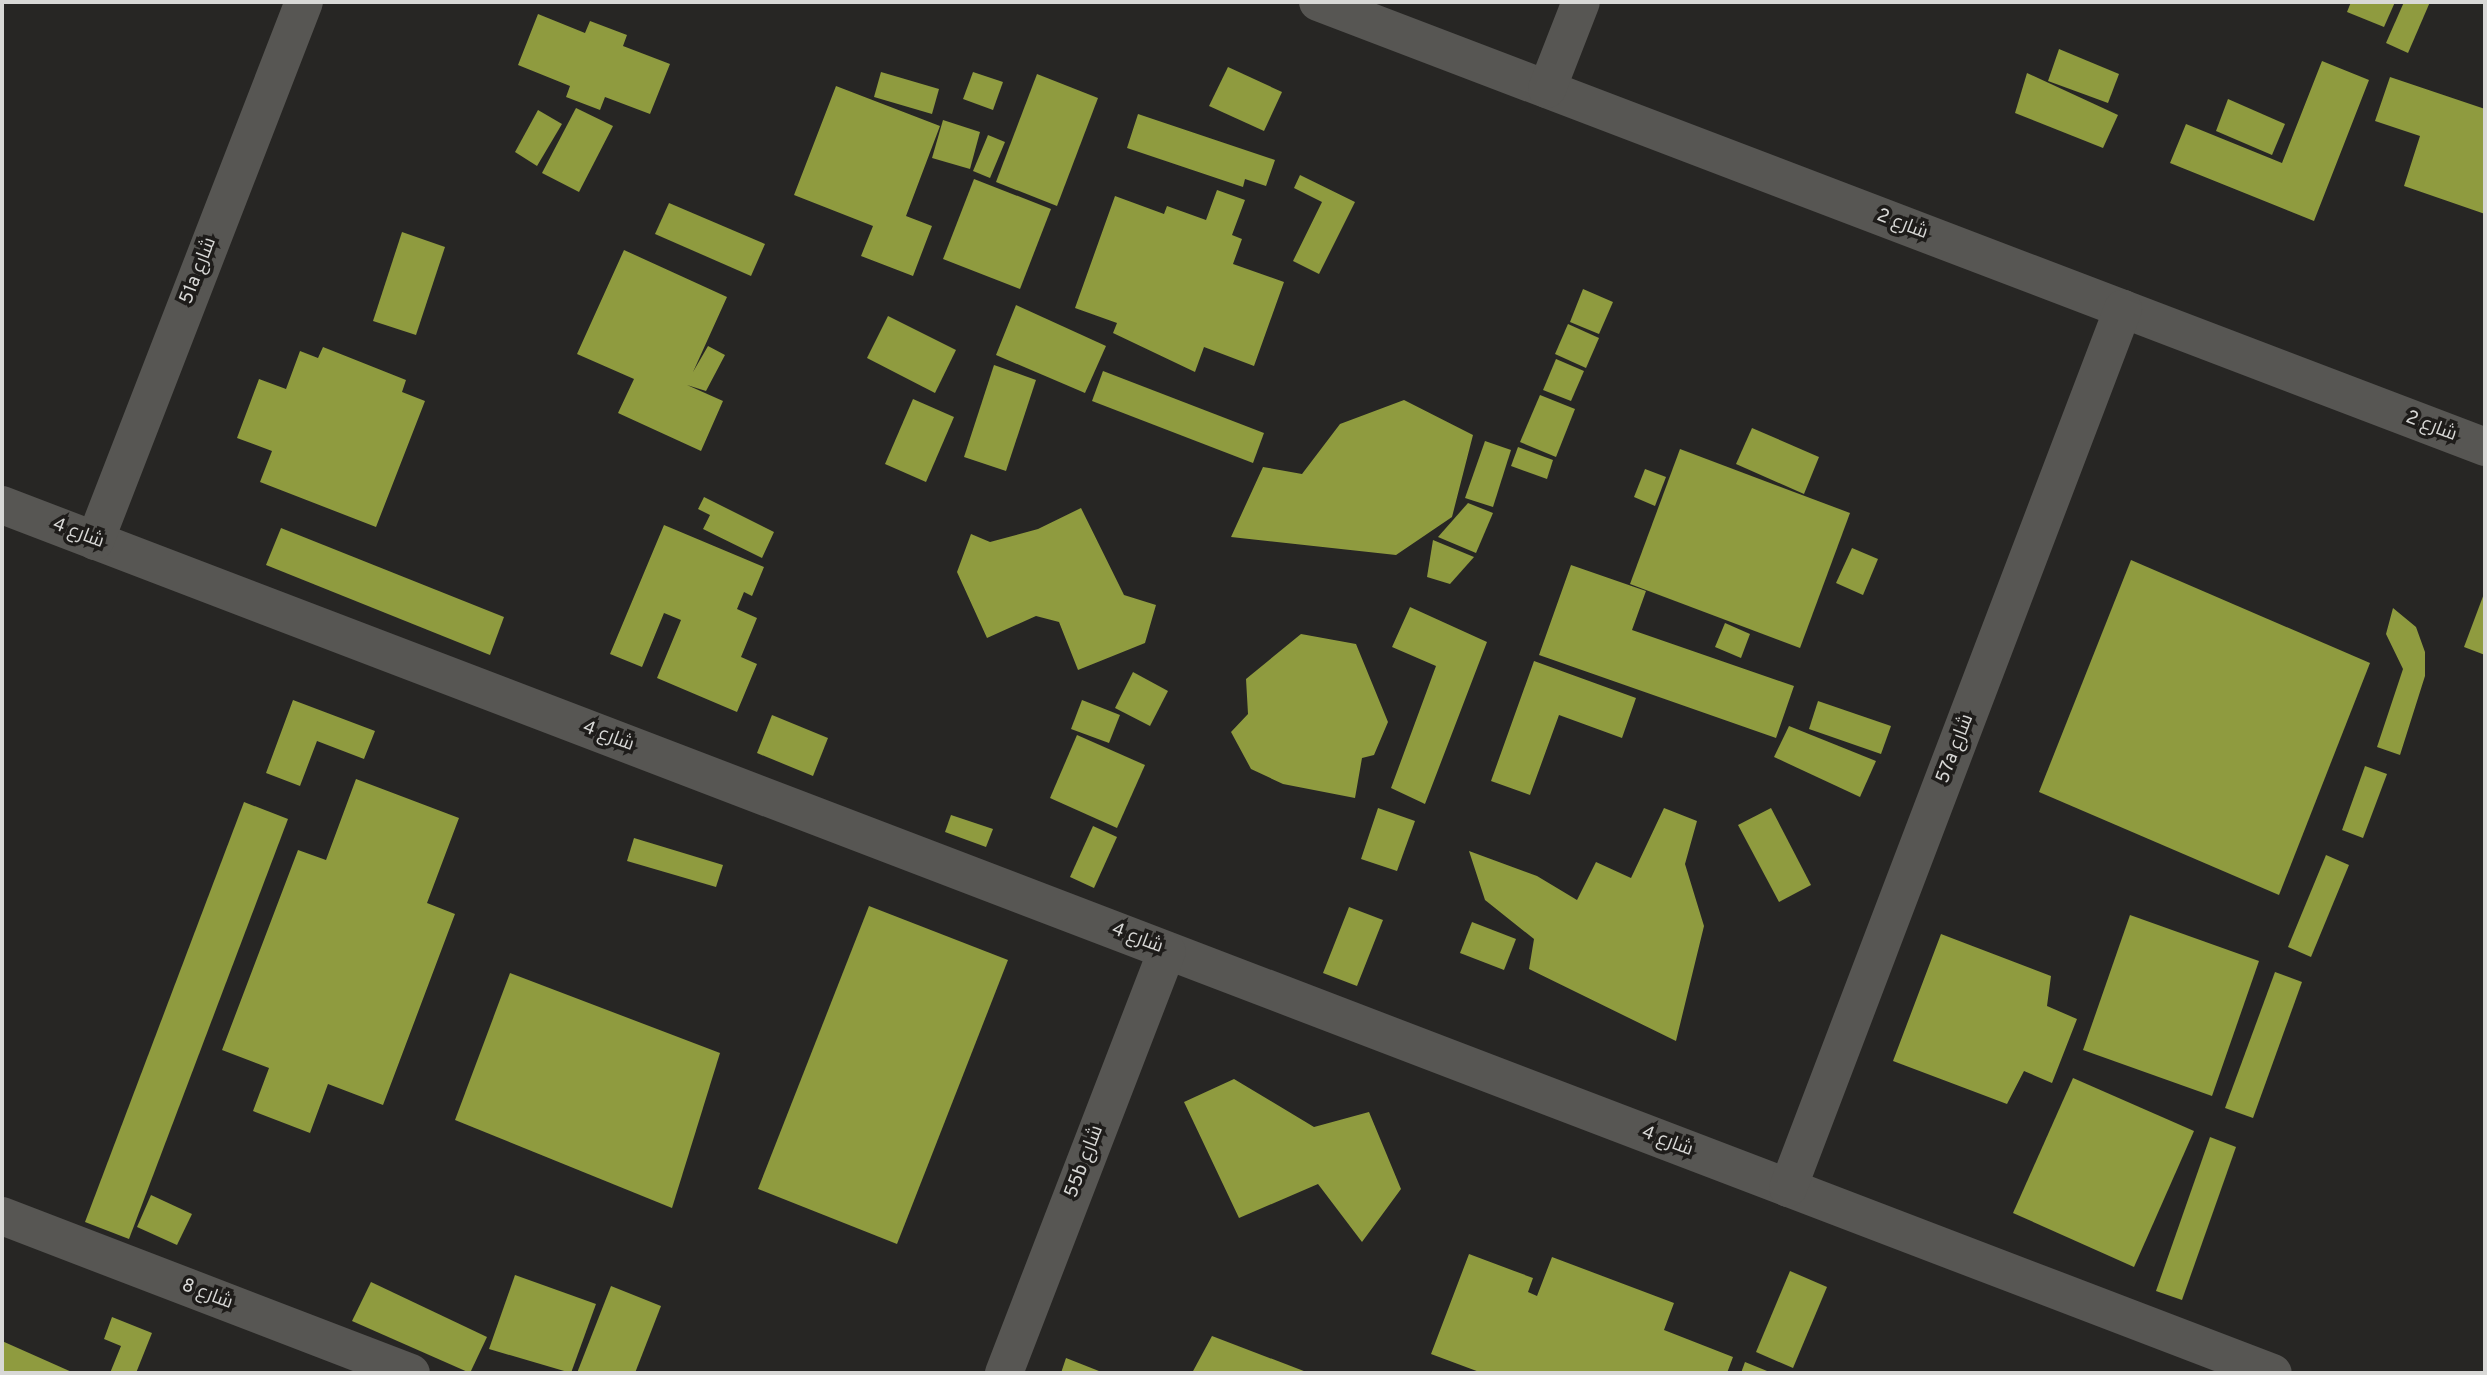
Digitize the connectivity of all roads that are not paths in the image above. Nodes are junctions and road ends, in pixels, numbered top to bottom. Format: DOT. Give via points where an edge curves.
graph roads {
  1 [pos="304,2"];
  2 [pos="1318,2"];
  3 [pos="1581,2"];
  4 [pos="1547,89"];
  5 [pos="2123,309"];
  6 [pos="2485,447"];
  7 [pos="2,505"];
  8 [pos="95,541"];
  9 [pos="1167,950"];
  10 [pos="1788,1188"];
  11 [pos="2,1216"];
  12 [pos="411,1373"];
  13 [pos="1004,1373"];
  14 [pos="2273,1373"];
  1 -- 8 [label="street, 51a شارع"];
  2 -- 4 [label="street, شارع 2"];
  3 -- 4 [label="street"];
  4 -- 5 [label="street, شارع 2"];
  5 -- 6 [label="street, شارع 2"];
  5 -- 10 [label="street, 57a شارع"];
  7 -- 8 [label="street, شارع 4"];
  8 -- 9 [label="street, شارع 4"];
  9 -- 10 [label="street, شارع 4"];
  9 -- 13 [label="street, 55b شارع"];
  10 -- 14 [label="street, شارع 4"];
  11 -- 12 [label="street, شارع 8"];
}
